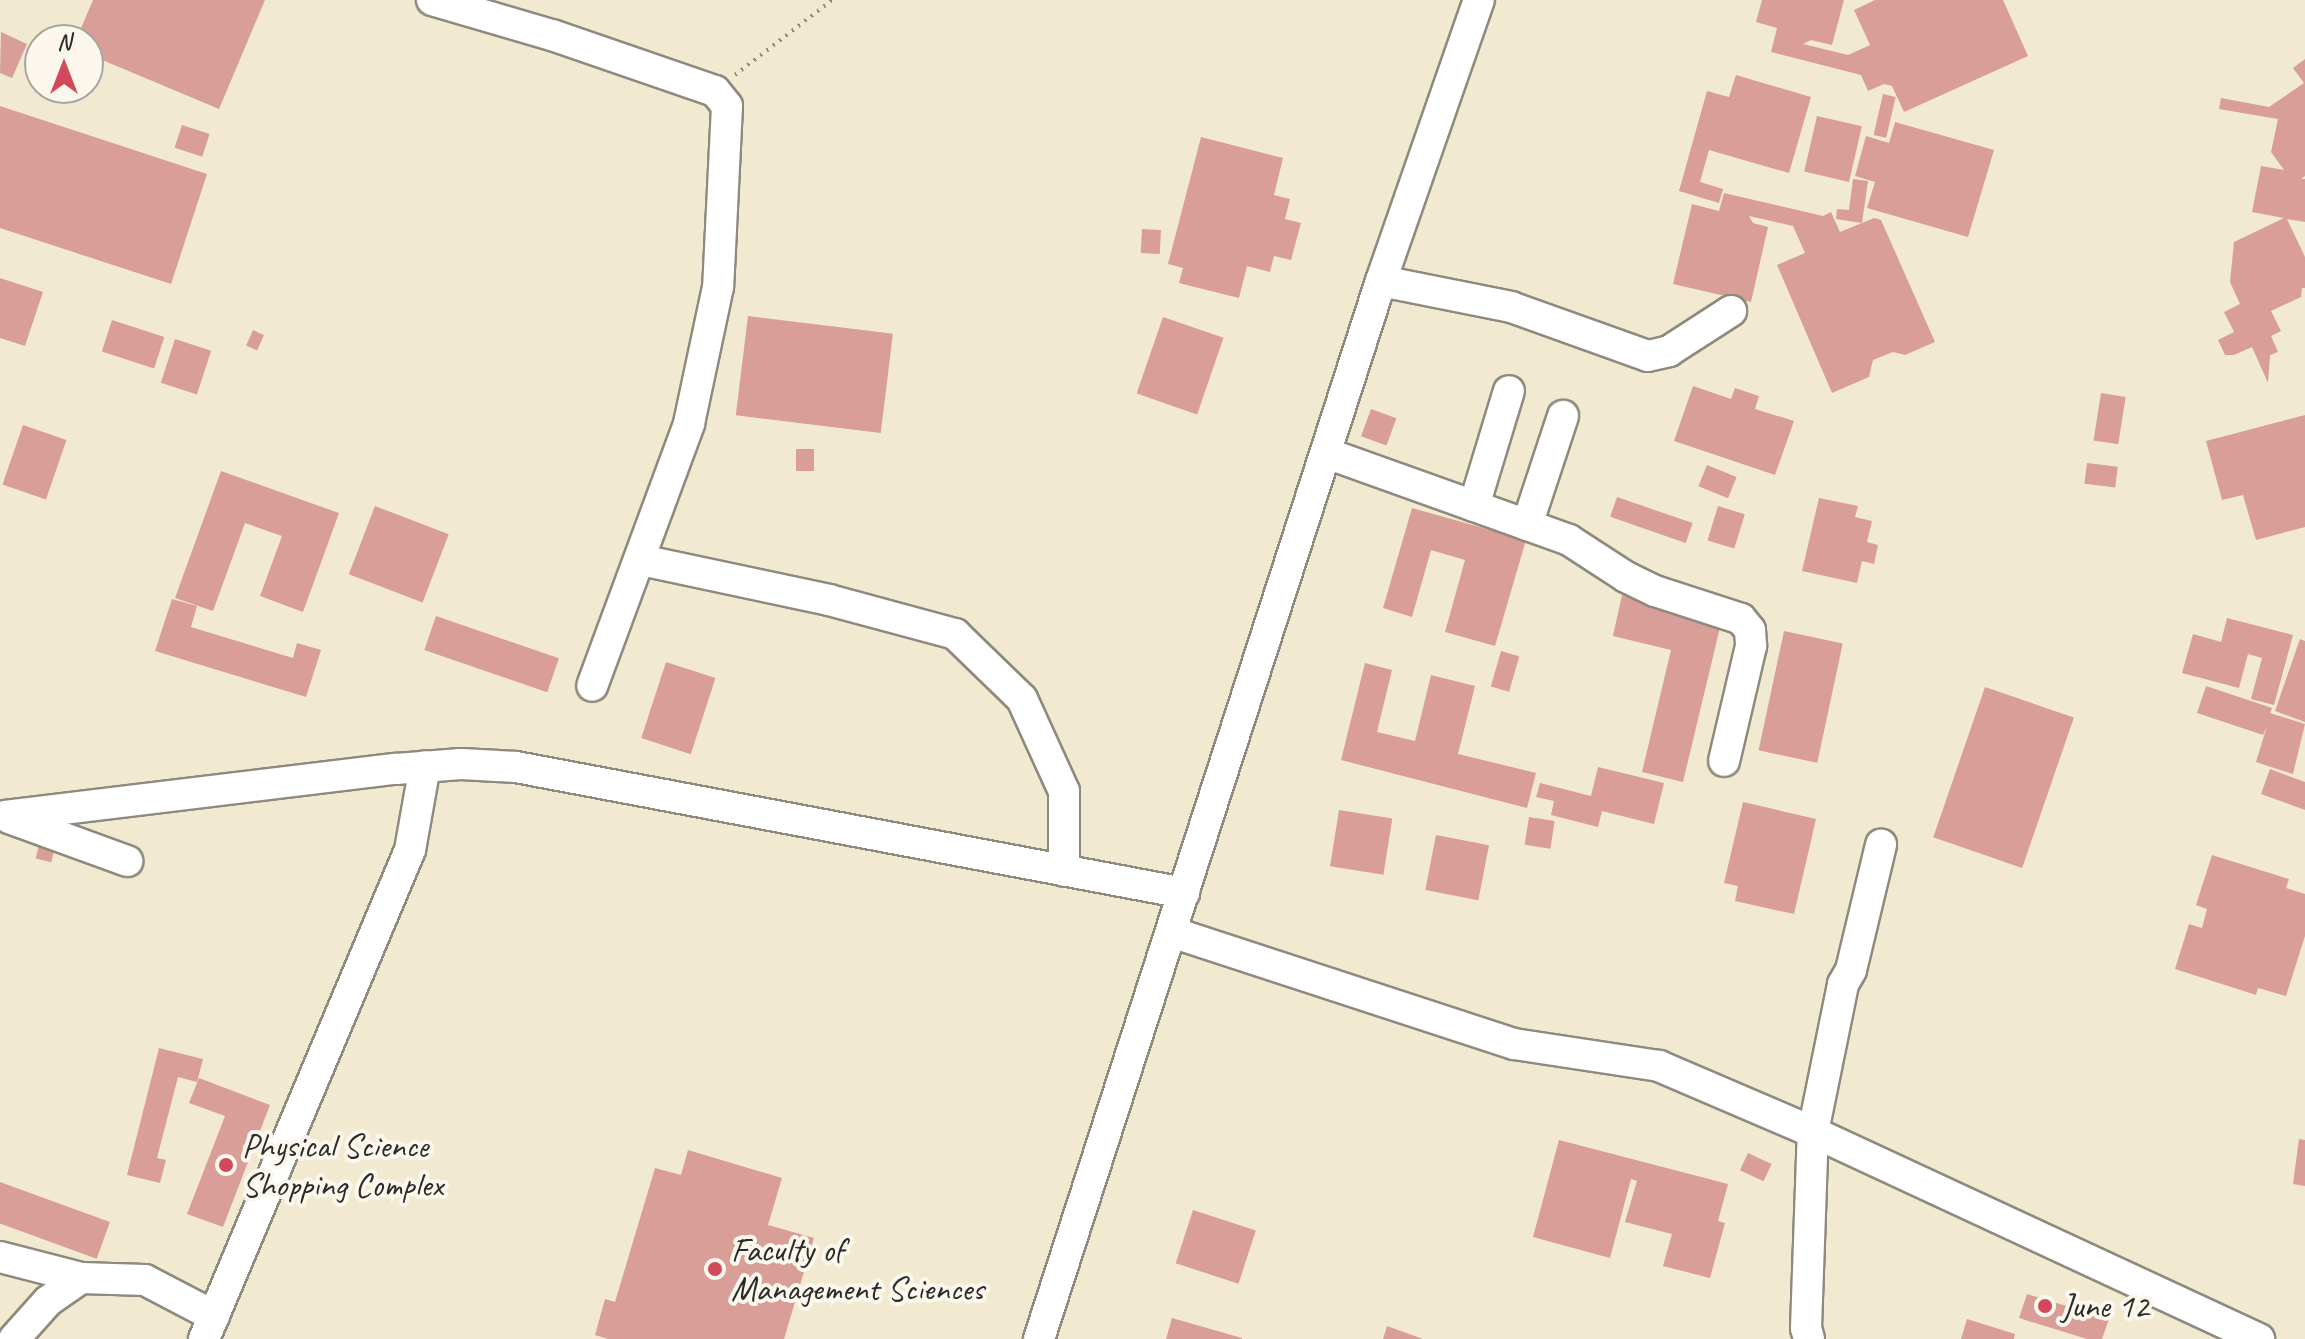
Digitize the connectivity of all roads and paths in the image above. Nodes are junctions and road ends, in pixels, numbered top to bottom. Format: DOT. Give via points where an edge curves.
graph roads {
  1 [pos="432,0"];
  2 [pos="832,0"];
  3 [pos="1479,0"];
  4 [pos="715,91"];
  5 [pos="1381,281"];
  6 [pos="1731,311"];
  7 [pos="1509,391"];
  8 [pos="1563,416"];
  9 [pos="1326,453"];
  10 [pos="1474,506"];
  11 [pos="1527,525"];
  12 [pos="641,560"];
  13 [pos="592,686"];
  14 [pos="1724,761"];
  15 [pos="425,766"];
  16 [pos="2,815"];
  17 [pos="1881,845"];
  18 [pos="127,861"];
  19 [pos="1064,871"];
  20 [pos="1184,893"];
  21 [pos="1171,932"];
  22 [pos="1813,1132"];
  23 [pos="0,1257"];
  24 [pos="81,1278"];
  25 [pos="209,1327"];
  26 [pos="14,1339"];
  27 [pos="1039,1339"];
  28 [pos="1809,1339"];
  29 [pos="2259,1339"];
  1 -- 4 [label="street"];
  2 -- 4 [label="path"];
  3 -- 5 [label="street"];
  4 -- 12 [label="street" via="727,106 718,287 689,424"];
  5 -- 6 [label="street" via="1511,307 1648,356 1669,351"];
  5 -- 9 [label="street"];
  7 -- 10 [label="street"];
  8 -- 11 [label="street"];
  9 -- 10 [label="street"];
  9 -- 20 [label="street"];
  10 -- 11 [label="street"];
  11 -- 14 [label="street" via="1569,540 1655,591 1741,619 1750,630 1751,646"];
  12 -- 13 [label="street"];
  12 -- 19 [label="street" via="829,600 955,634 1022,699 1064,791"];
  15 -- 16 [label="street"];
  15 -- 19 [label="street" via="516,767"];
  15 -- 25 [label="street" via="410,850"];
  16 -- 18 [label="street"];
  17 -- 22 [label="street" via="1851,970 1843,984"];
  19 -- 20 [label="street"];
  20 -- 21 [label="street"];
  21 -- 22 [label="street" via="1514,1044 1659,1066"];
  21 -- 27 [label="street"];
  22 -- 28 [label="street"];
  22 -- 29 [label="street"];
  23 -- 24 [label="street"];
  24 -- 25 [label="street" via="145,1280"];
  24 -- 26 [label="street" via="48,1301"];
}
